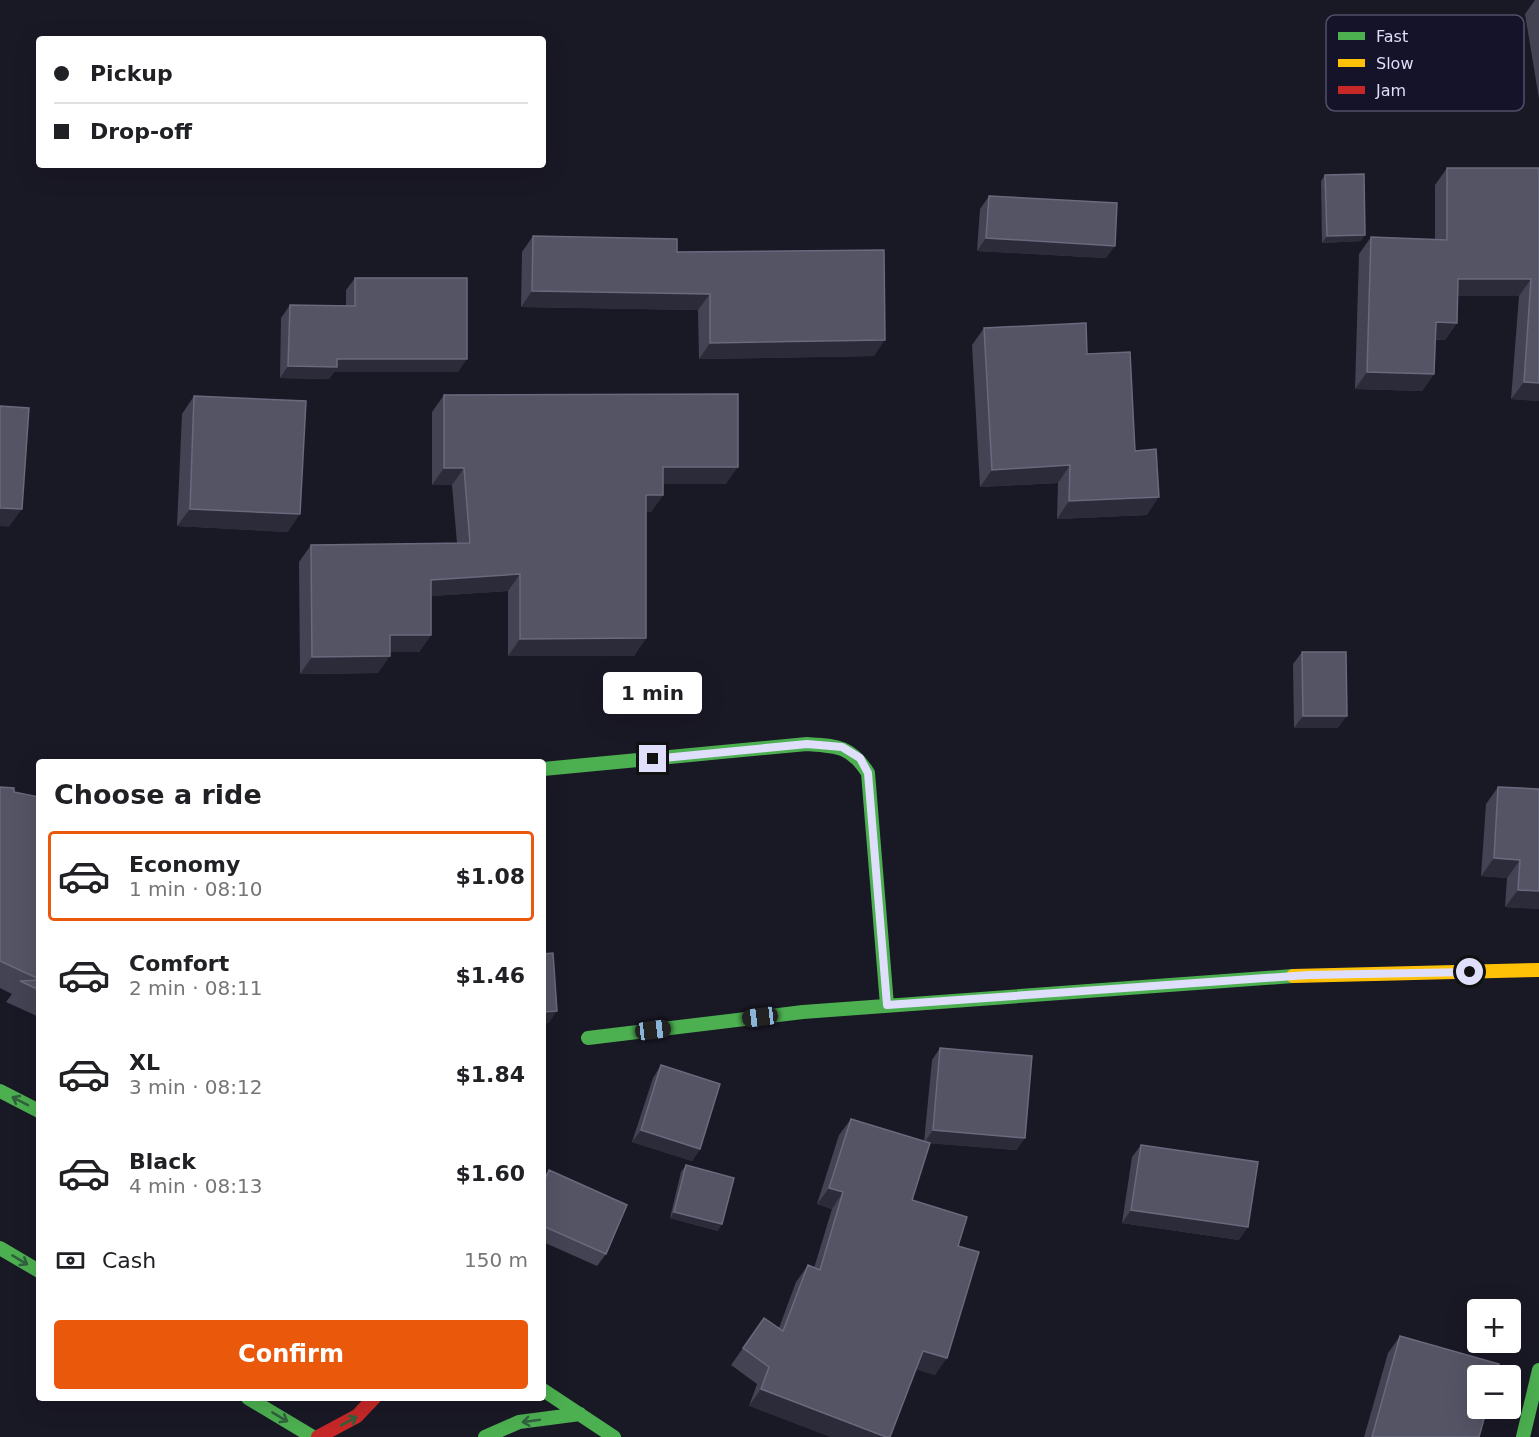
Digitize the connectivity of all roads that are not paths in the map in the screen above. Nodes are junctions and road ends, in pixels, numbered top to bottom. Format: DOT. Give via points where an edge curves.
graph roads {
  1 [pos="546,769"];
  2 [pos="1539,970"];
  3 [pos="887,1005"];
  4 [pos="588,1038"];
  5 [pos="0,1091"];
  6 [pos="36,1109"];
  7 [pos="0,1248"];
  8 [pos="36,1269"];
  9 [pos="1539,1370"];
  10 [pos="546,1392"];
  11 [pos="253,1401"];
  12 [pos="371,1401"];
  13 [pos="580,1414"];
  14 [pos="313,1437"];
  15 [pos="318,1437"];
  16 [pos="486,1437"];
  17 [pos="614,1437"];
  18 [pos="1523,1437"];
  1 -- 3 [label="main road" via="807,744 842,747 860,758 868,773"];
  2 -- 3 [label="main road" via="1308,975"];
  3 -- 4 [label="main road"];
  6 -- 5 [label="main road, one-way"];
  7 -- 8 [label="main road, one-way"];
  9 -- 18 [label="main road"];
  10 -- 13 [label="main road"];
  11 -- 14 [label="main road, one-way"];
  15 -- 12 [label="main road, one-way" via="357,1416"];
  13 -- 16 [label="main road, one-way" via="519,1422"];
  13 -- 17 [label="main road"];
}
